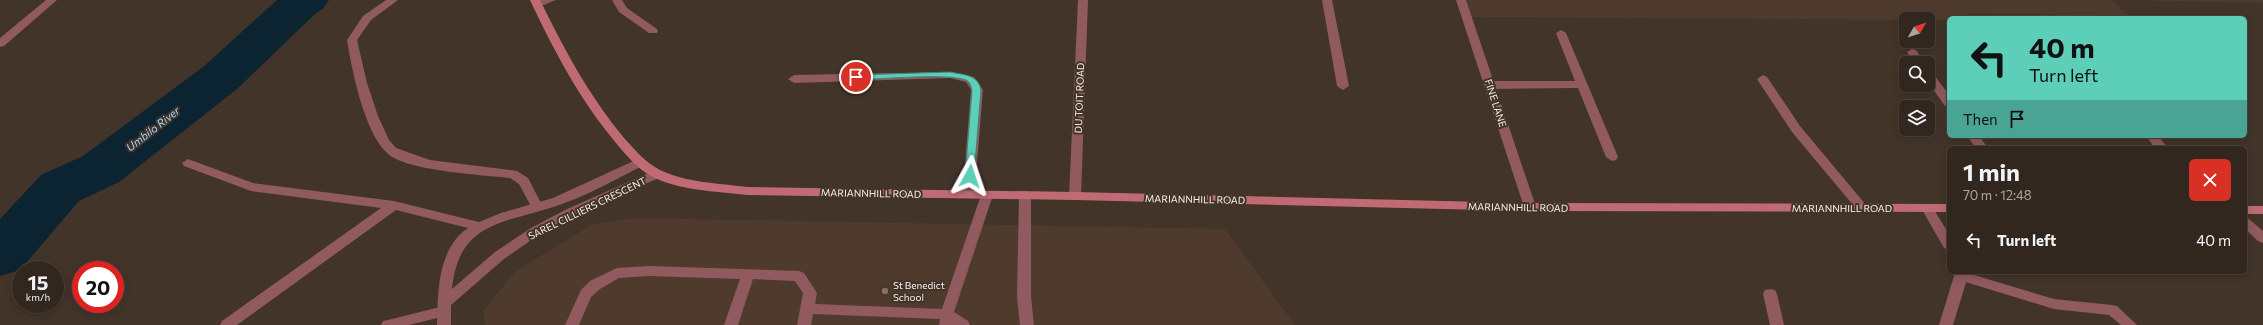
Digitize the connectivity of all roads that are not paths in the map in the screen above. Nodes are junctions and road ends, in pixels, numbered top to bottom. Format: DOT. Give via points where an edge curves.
graph roads {
  1 [pos="52,0"];
  2 [pos="393,0"];
  3 [pos="551,0"];
  4 [pos="617,0"];
  5 [pos="1083,0"];
  6 [pos="1328,0"];
  7 [pos="1461,0"];
  8 [pos="536,2"];
  9 [pos="653,30"];
  10 [pos="1561,33"];
  11 [pos="0,44"];
  12 [pos="1912,52"];
  13 [pos="1915,56"];
  14 [pos="794,79"];
  15 [pos="1763,79"];
  16 [pos="1582,84"];
  17 [pos="1935,84"];
  18 [pos="1490,85"];
  19 [pos="1343,86"];
  20 [pos="1947,100"];
  21 [pos="2154,138"];
  22 [pos="2160,146"];
  23 [pos="1612,157"];
  24 [pos="640,162"];
  25 [pos="188,163"];
  26 [pos="657,174"];
  27 [pos="966,194"];
  28 [pos="987,194"];
  29 [pos="1025,195"];
  30 [pos="1075,196"];
  31 [pos="394,205"];
  32 [pos="537,207"];
  33 [pos="1530,207"];
  34 [pos="1862,208"];
  35 [pos="1927,208"];
  36 [pos="1947,208"];
  37 [pos="2247,210"];
  38 [pos="2263,210"];
  39 [pos="2247,224"];
  40 [pos="481,227"];
  41 [pos="2263,238"];
  42 [pos="1947,242"];
  43 [pos="1960,274"];
  44 [pos="748,275"];
  45 [pos="1770,294"];
  46 [pos="809,309"];
  47 [pos="444,314"];
  48 [pos="946,320"];
  49 [pos="227,325"];
  50 [pos="388,325"];
  51 [pos="572,325"];
  52 [pos="731,325"];
  53 [pos="804,325"];
  54 [pos="963,325"];
  55 [pos="1027,325"];
  56 [pos="1777,325"];
  57 [pos="1946,325"];
  58 [pos="2130,325"];
  1 -- 11 [label="street"];
  2 -- 32 [label="street" via="367,18 352,40 357,68 378,132 387,145 392,151 433,166 513,174 524,181"];
  3 -- 8 [label="street"];
  4 -- 9 [label="street" via="622,10"];
  5 -- 30 [label="street, DU TOIT ROAD"];
  6 -- 19 [label="street"];
  7 -- 18 [label="street, FINE LANE"];
  8 -- 24 [label="street, MARIANNHILL ROAD" via="565,63 605,124"];
  10 -- 16 [label="street"];
  12 -- 13 [label="street"];
  14 -- 27 [label="street" via="950,75 969,78 977,90 970,176"];
  15 -- 34 [label="street" via="1796,129"];
  16 -- 18 [label="street"];
  16 -- 23 [label="street"];
  17 -- 20 [label="street"];
  18 -- 33 [label="street, FINE LANE"];
  21 -- 22 [label="street"];
  24 -- 26 [label="street, MARIANNHILL ROAD"];
  24 -- 32 [label="street, SAREL CILLIERS CRESCENT" via="556,201"];
  25 -- 31 [label="street" via="251,187"];
  26 -- 27 [label="street, MARIANNHILL ROAD" via="703,185 747,191"];
  26 -- 47 [label="street, SAREL CILLIERS CRESCENT" via="548,225 501,254"];
  27 -- 28 [label="street, MARIANNHILL ROAD"];
  28 -- 29 [label="street, MARIANNHILL ROAD"];
  28 -- 48 [label="street"];
  29 -- 30 [label="street, MARIANNHILL ROAD"];
  29 -- 55 [label="street" via="1024,297"];
  30 -- 33 [label="street, MARIANNHILL ROAD"];
  31 -- 40 [label="street"];
  31 -- 49 [label="street"];
  32 -- 40 [label="street, SAREL CILLIERS CRESCENT"];
  33 -- 34 [label="street, MARIANNHILL ROAD"];
  34 -- 35 [label="street, MARIANNHILL ROAD"];
  35 -- 36 [label="street, MARIANNHILL ROAD"];
  35 -- 42 [label="street"];
  37 -- 38 [label="street"];
  39 -- 41 [label="street"];
  40 -- 47 [label="street, SAREL CILLIERS CRESCENT" via="466,236 453,256 446,285"];
  43 -- 57 [label="street"];
  43 -- 58 [label="street" via="2054,304 2112,310"];
  44 -- 46 [label="street" via="799,276 810,293"];
  44 -- 51 [label="street" via="649,271 617,273 595,285 586,294"];
  44 -- 52 [label="street"];
  45 -- 56 [label="street"];
  46 -- 48 [label="street"];
  46 -- 53 [label="street"];
  47 -- 50 [label="street"];
  48 -- 54 [label="street"];
}
